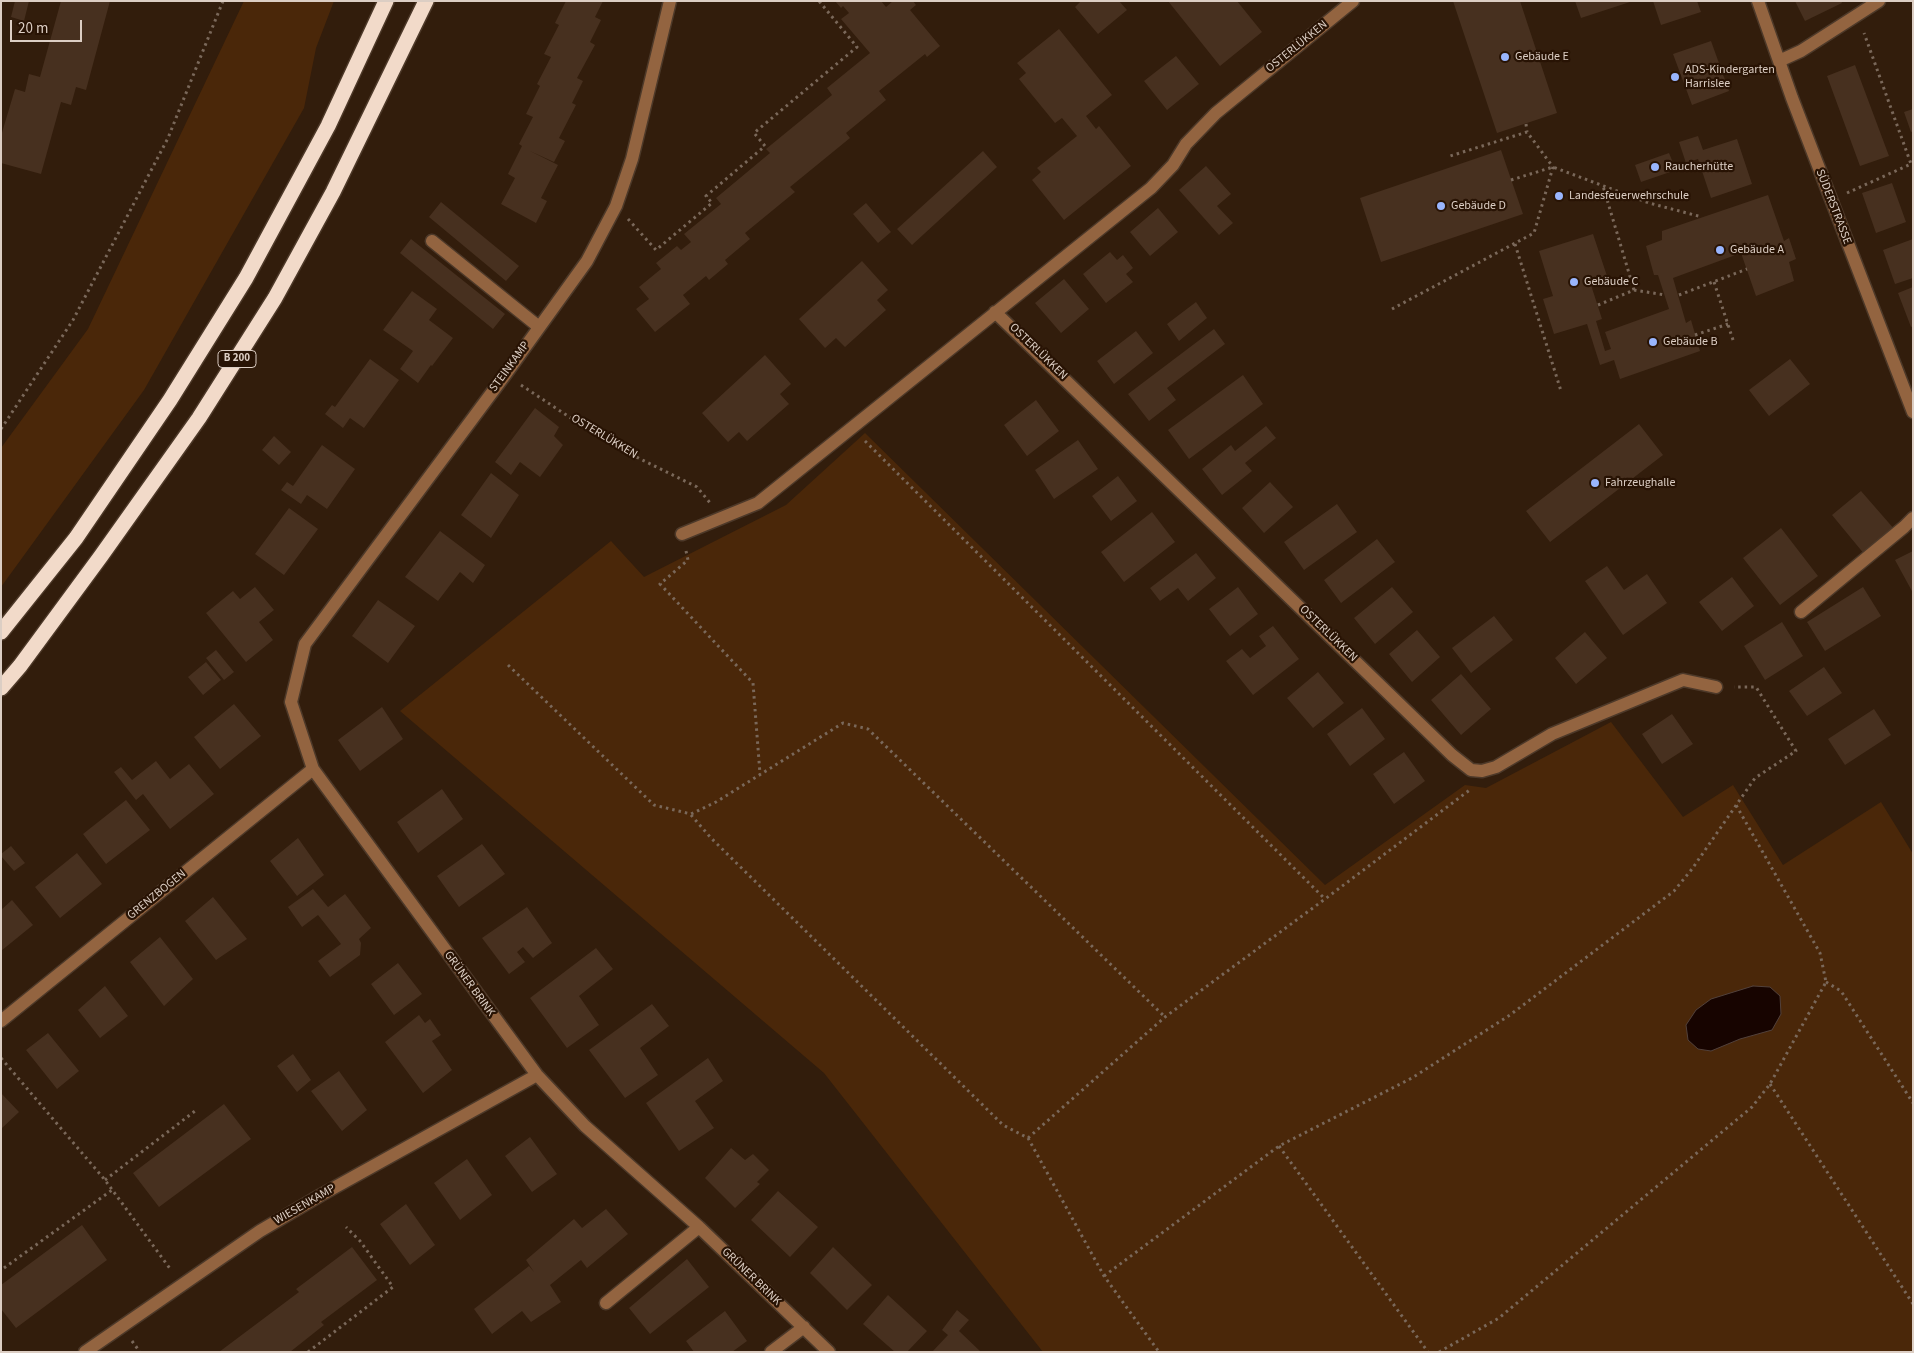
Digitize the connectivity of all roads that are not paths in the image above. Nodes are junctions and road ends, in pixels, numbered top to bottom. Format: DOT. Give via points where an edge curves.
graph roads {
  1 [pos="386,1"];
  2 [pos="426,1"];
  3 [pos="670,1"];
  4 [pos="1353,1"];
  5 [pos="1758,1"];
  6 [pos="1879,1"];
  7 [pos="1779,61"];
  8 [pos="432,241"];
  9 [pos="995,312"];
  10 [pos="539,327"];
  11 [pos="1913,412"];
  12 [pos="1913,518"];
  13 [pos="682,534"];
  14 [pos="1801,612"];
  15 [pos="1,632"];
  16 [pos="1716,686"];
  17 [pos="1,688"];
  18 [pos="291,702"];
  19 [pos="313,769"];
  20 [pos="1,1021"];
  21 [pos="537,1075"];
  22 [pos="699,1227"];
  23 [pos="606,1303"];
  24 [pos="804,1328"];
  25 [pos="85,1352"];
  26 [pos="771,1352"];
  27 [pos="829,1352"];
  1 -- 15 [label="highway, B 200" via="328,126 246,278 170,400 82,530"];
  2 -- 17 [label="highway, B 200" via="334,192 275,298 199,418"];
  3 -- 10 [label="street, STEINKAMP" via="632,159 616,206 587,261"];
  4 -- 9 [label="street, OSTERLÜKKEN" via="1216,113 1150,188"];
  5 -- 7 [label="street, SÜDERSTRASSE"];
  6 -- 7 [label="street" via="1801,51"];
  7 -- 11 [label="street, SÜDERSTRASSE"];
  8 -- 10 [label="street"];
  9 -- 13 [label="street, OSTERLÜKKEN" via="758,503"];
  9 -- 16 [label="street, OSTERLÜKKEN" via="1452,756 1471,770 1496,767 1552,734 1684,680"];
  10 -- 18 [label="street, STEINKAMP" via="305,644"];
  12 -- 14 [label="street"];
  18 -- 19 [label="street, GRÜNER BRINK"];
  19 -- 20 [label="street, GRENZBOGEN"];
  19 -- 21 [label="street, GRÜNER BRINK"];
  21 -- 22 [label="street, GRÜNER BRINK" via="585,1126"];
  21 -- 25 [label="street, WIESENKAMP" via="260,1231"];
  22 -- 23 [label="street"];
  22 -- 24 [label="street, GRÜNER BRINK"];
  24 -- 26 [label="street"];
  24 -- 27 [label="street, GRÜNER BRINK"];
}
